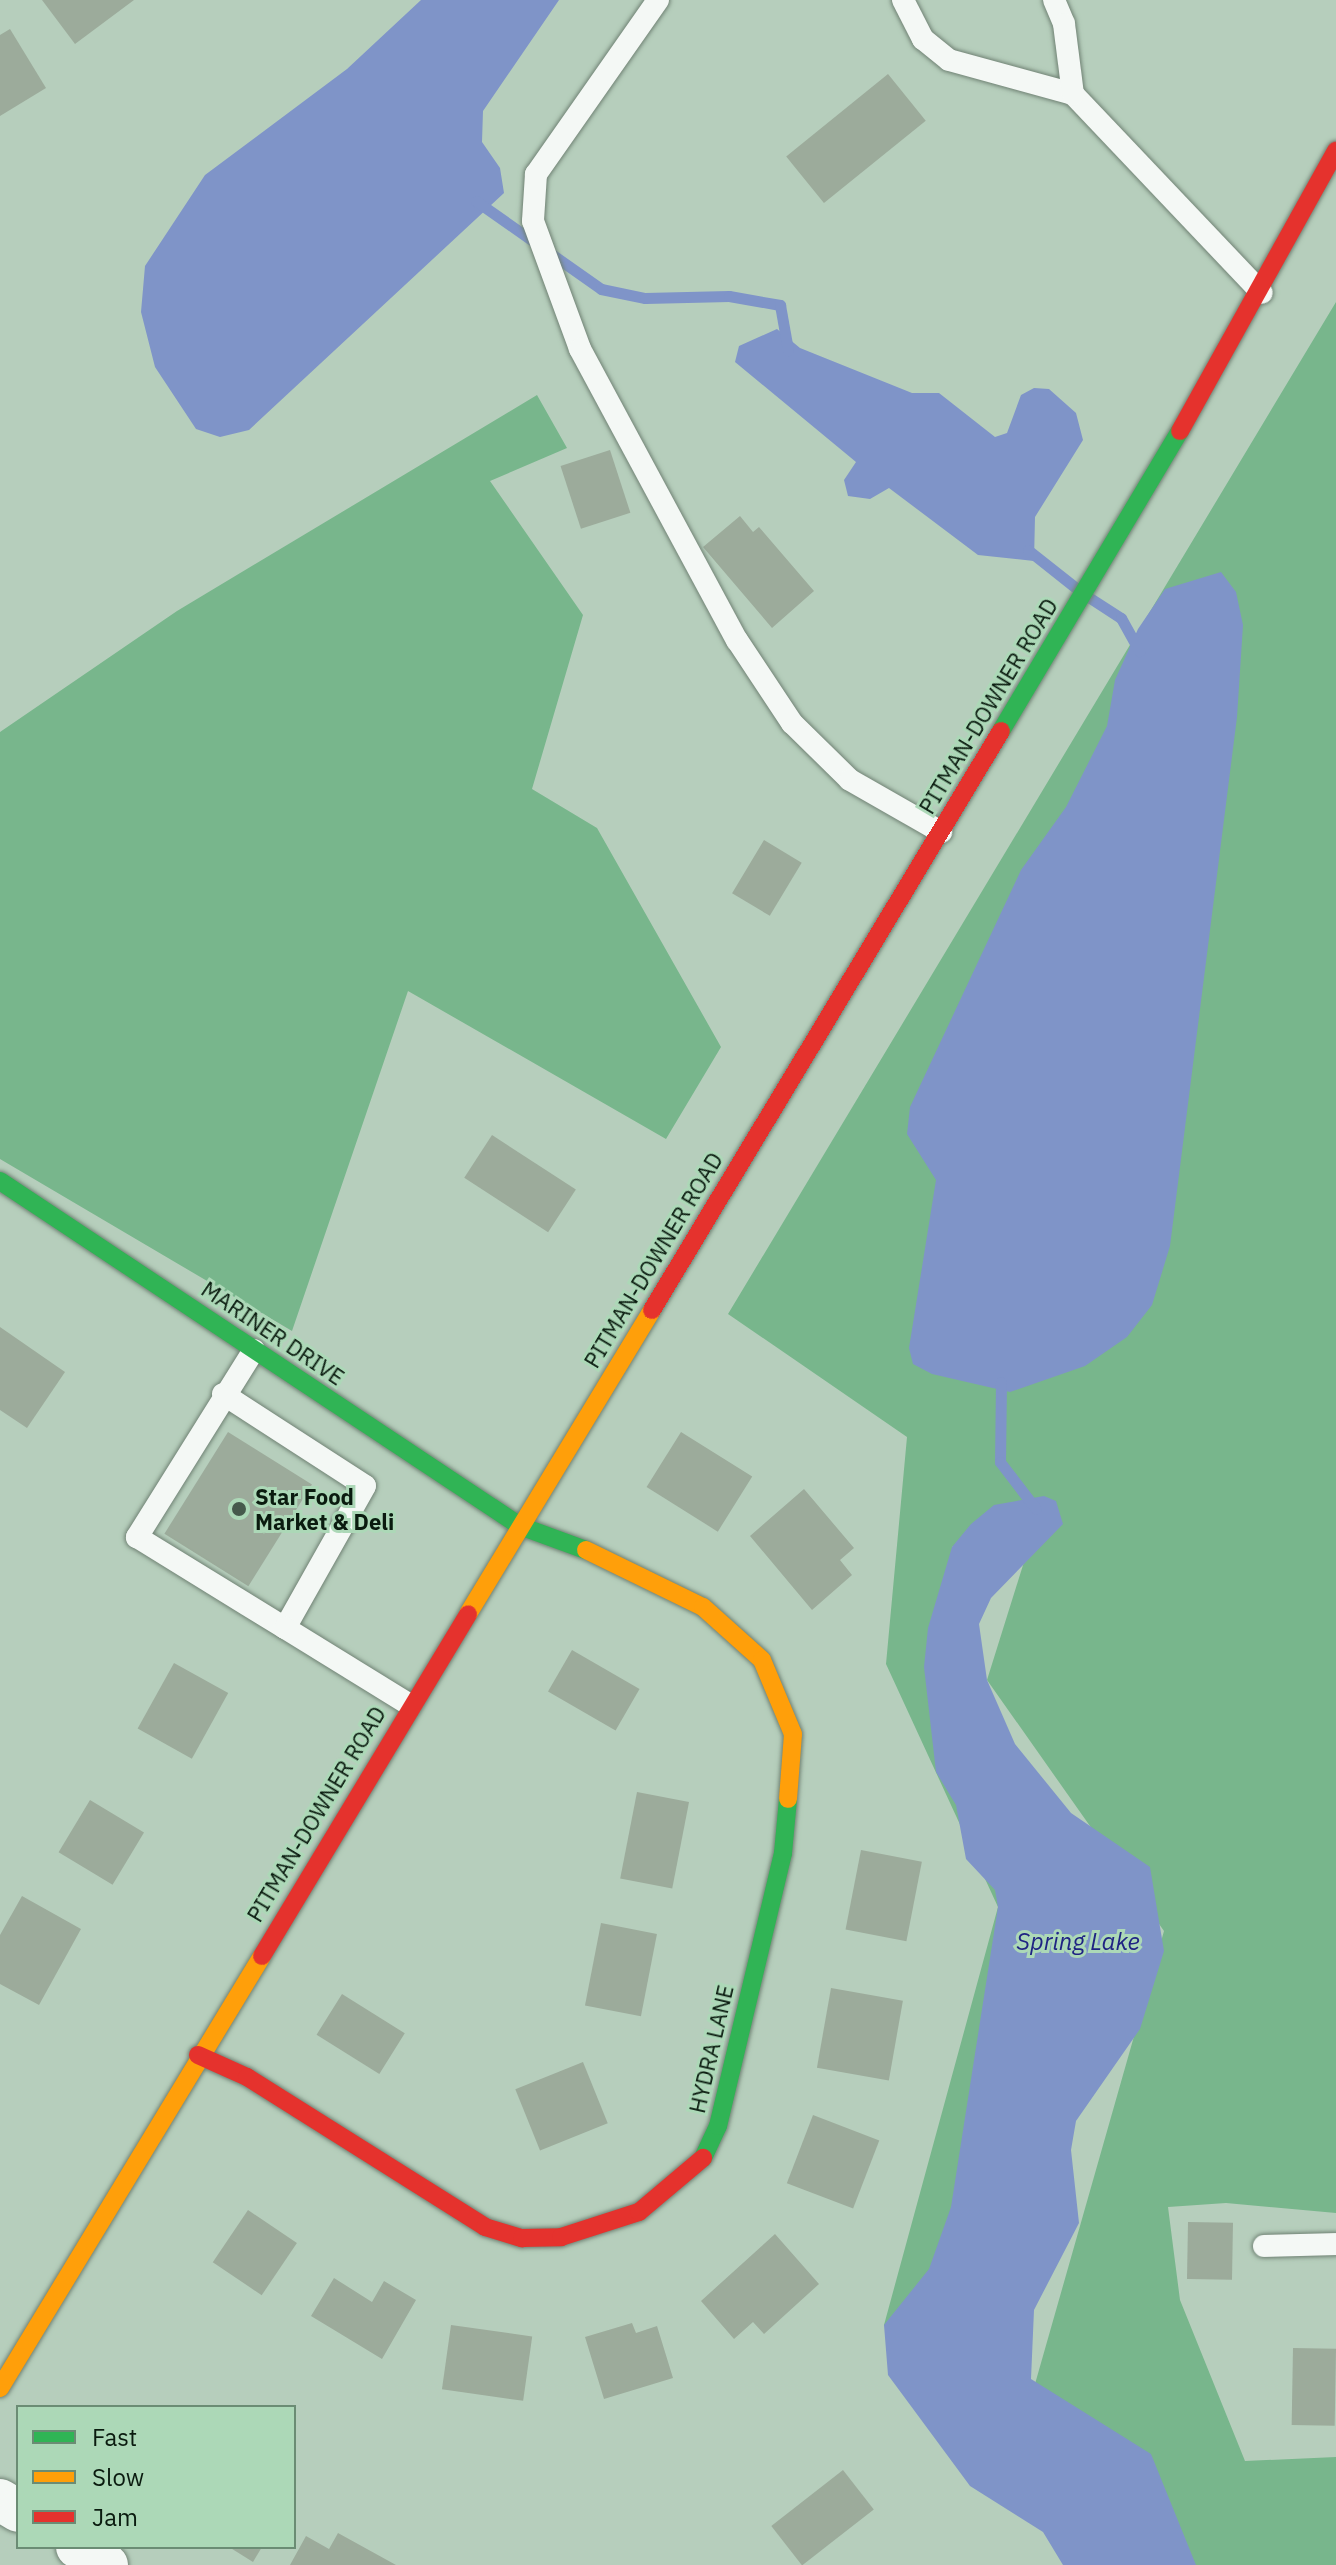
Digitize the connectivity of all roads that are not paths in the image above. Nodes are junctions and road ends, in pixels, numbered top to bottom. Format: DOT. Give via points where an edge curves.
graph roads {
  1 [pos="658,0"];
  2 [pos="903,0"];
  3 [pos="1054,0"];
  4 [pos="1073,94"];
  5 [pos="1336,151"];
  6 [pos="1262,293"];
  7 [pos="941,832"];
  8 [pos="0,1181"];
  9 [pos="254,1350"];
  10 [pos="223,1394"];
  11 [pos="520,1526"];
  12 [pos="285,1628"];
  13 [pos="410,1705"];
  14 [pos="198,2055"];
  15 [pos="1336,2244"];
  16 [pos="1264,2246"];
  17 [pos="0,2388"];
  18 [pos="80,2549"];
  19 [pos="107,2565"];
  1 -- 7 [label="lane" via="536,174 533,221 580,349 737,640 792,723 850,780"];
  2 -- 4 [label="lane" via="923,39 949,60"];
  3 -- 4 [label="lane"];
  4 -- 6 [label="lane"];
  5 -- 6 [label="street, PITMAN-DOWNER ROAD"];
  6 -- 7 [label="street, PITMAN-DOWNER ROAD"];
  7 -- 11 [label="street, PITMAN-DOWNER ROAD"];
  8 -- 9 [label="street, MARINER DRIVE"];
  9 -- 10 [label="lane"];
  9 -- 11 [label="street, MARINER DRIVE"];
  10 -- 12 [label="lane" via="365,1486"];
  10 -- 12 [label="lane" via="137,1537"];
  11 -- 13 [label="street, PITMAN-DOWNER ROAD"];
  11 -- 14 [label="street, HYDRA LANE" via="633,1567 703,1607 762,1660 782,1694 793,1734 783,1853 739,2048 701,2162 639,2212 601,2230 522,2238 485,2227 247,2077"];
  12 -- 13 [label="lane"];
  13 -- 14 [label="street, PITMAN-DOWNER ROAD"];
  14 -- 17 [label="street, PITMAN-DOWNER ROAD"];
  15 -- 16 [label="lane"];
  18 -- 19 [label="street"];
}
